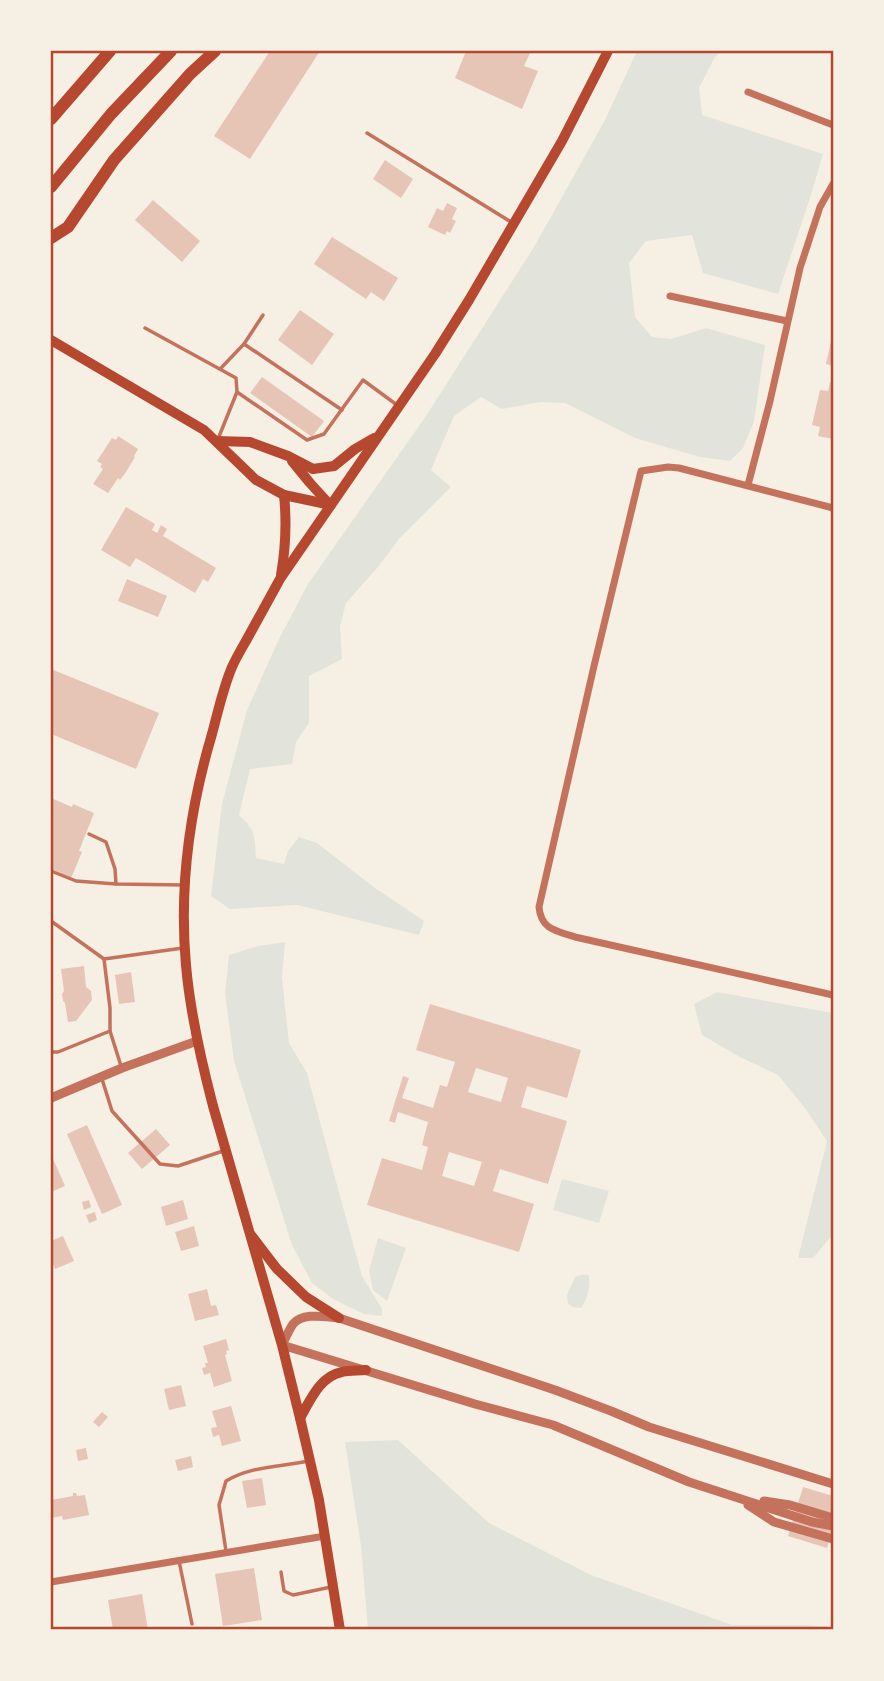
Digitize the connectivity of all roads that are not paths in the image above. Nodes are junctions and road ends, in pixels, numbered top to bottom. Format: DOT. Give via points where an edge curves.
graph roads {
  1 [pos="110,51"];
  2 [pos="172,51"];
  3 [pos="215,51"];
  4 [pos="608,51"];
  5 [pos="748,92"];
  6 [pos="51,119"];
  7 [pos="833,125"];
  8 [pos="367,133"];
  9 [pos="833,184"];
  10 [pos="51,187"];
  11 [pos="514,224"];
  12 [pos="51,238"];
  13 [pos="670,296"];
  14 [pos="263,315"];
  15 [pos="787,321"];
  16 [pos="145,328"];
  17 [pos="51,340"];
  18 [pos="244,344"];
  19 [pos="221,368"];
  20 [pos="237,392"];
  21 [pos="398,406"];
  22 [pos="342,410"];
  23 [pos="378,436"];
  24 [pos="217,441"];
  25 [pos="288,456"];
  26 [pos="748,485"];
  27 [pos="284,495"];
  28 [pos="331,505"];
  29 [pos="833,508"];
  30 [pos="280,579"];
  31 [pos="89,834"];
  32 [pos="51,871"];
  33 [pos="116,884"];
  34 [pos="186,885"];
  35 [pos="51,921"];
  36 [pos="185,947"];
  37 [pos="104,959"];
  38 [pos="833,995"];
  39 [pos="110,1031"];
  40 [pos="197,1041"];
  41 [pos="51,1052"];
  42 [pos="122,1068"];
  43 [pos="101,1077"];
  44 [pos="51,1098"];
  45 [pos="226,1151"];
  46 [pos="248,1232"];
  47 [pos="339,1318"];
  48 [pos="282,1346"];
  49 [pos="366,1370"];
  50 [pos="299,1418"];
  51 [pos="310,1461"];
  52 [pos="833,1484"];
  53 [pos="734,1497"];
  54 [pos="833,1518"];
  55 [pos="833,1526"];
  56 [pos="326,1536"];
  57 [pos="833,1539"];
  58 [pos="227,1553"];
  59 [pos="179,1561"];
  60 [pos="281,1572"];
  61 [pos="51,1582"];
  62 [pos="333,1587"];
  63 [pos="192,1624"];
  64 [pos="340,1630"];
  1 -- 6 [label="highway"];
  2 -- 10 [label="highway" via="111,114"];
  3 -- 12 [label="highway" via="114,160 68,228"];
  4 -- 11 [label="main road"];
  5 -- 7 [label="street"];
  8 -- 11 [label="lane"];
  9 -- 15 [label="street" via="806,246"];
  11 -- 21 [label="main road"];
  13 -- 15 [label="street"];
  14 -- 18 [label="lane"];
  15 -- 26 [label="street"];
  16 -- 19 [label="lane"];
  17 -- 24 [label="main road"];
  18 -- 19 [label="lane"];
  18 -- 22 [label="lane"];
  19 -- 20 [label="lane" via="236,378"];
  20 -- 22 [label="lane" via="307,440 324,434"];
  20 -- 24 [label="lane"];
  21 -- 22 [label="lane" via="363,380"];
  21 -- 23 [label="main road"];
  23 -- 25 [label="main road" via="334,466 313,469"];
  23 -- 28 [label="main road"];
  24 -- 25 [label="main road" via="250,442"];
  24 -- 27 [label="main road" via="256,480"];
  25 -- 28 [label="main road"];
  26 -- 29 [label="street"];
  26 -- 38 [label="street" via="667,467 642,471 540,914 547,926 575,937"];
  27 -- 28 [label="main road"];
  27 -- 30 [label="main road" via="286,549"];
  28 -- 30 [label="main road"];
  30 -- 34 [label="main road" via="232,667 222,697 201,770"];
  31 -- 33 [label="lane" via="106,842"];
  32 -- 33 [label="lane" via="76,881"];
  33 -- 34 [label="lane"];
  34 -- 36 [label="main road"];
  35 -- 37 [label="lane"];
  36 -- 37 [label="lane"];
  36 -- 40 [label="main road"];
  37 -- 39 [label="lane"];
  39 -- 41 [label="lane"];
  39 -- 42 [label="lane"];
  40 -- 42 [label="street"];
  40 -- 45 [label="main road"];
  42 -- 43 [label="street"];
  43 -- 44 [label="street"];
  43 -- 45 [label="lane" via="112,1111 160,1164 178,1166"];
  45 -- 46 [label="main road"];
  46 -- 47 [label="main road" via="306,1297"];
  46 -- 48 [label="main road"];
  47 -- 48 [label="street" via="317,1316 295,1322"];
  47 -- 52 [label="street" via="555,1390 649,1427"];
  48 -- 49 [label="street"];
  48 -- 50 [label="main road"];
  49 -- 50 [label="main road" via="329,1377"];
  49 -- 53 [label="street" via="553,1425"];
  50 -- 51 [label="main road"];
  51 -- 56 [label="main road"];
  51 -- 58 [label="lane" via="255,1469 226,1481 219,1505"];
  53 -- 54 [label="street" via="790,1505"];
  53 -- 55 [label="street"];
  53 -- 57 [label="street" via="774,1521"];
  56 -- 58 [label="street"];
  56 -- 62 [label="main road"];
  58 -- 59 [label="street"];
  59 -- 61 [label="street"];
  59 -- 63 [label="lane"];
  60 -- 62 [label="lane" via="284,1591 293,1595"];
  62 -- 64 [label="main road"];
}
